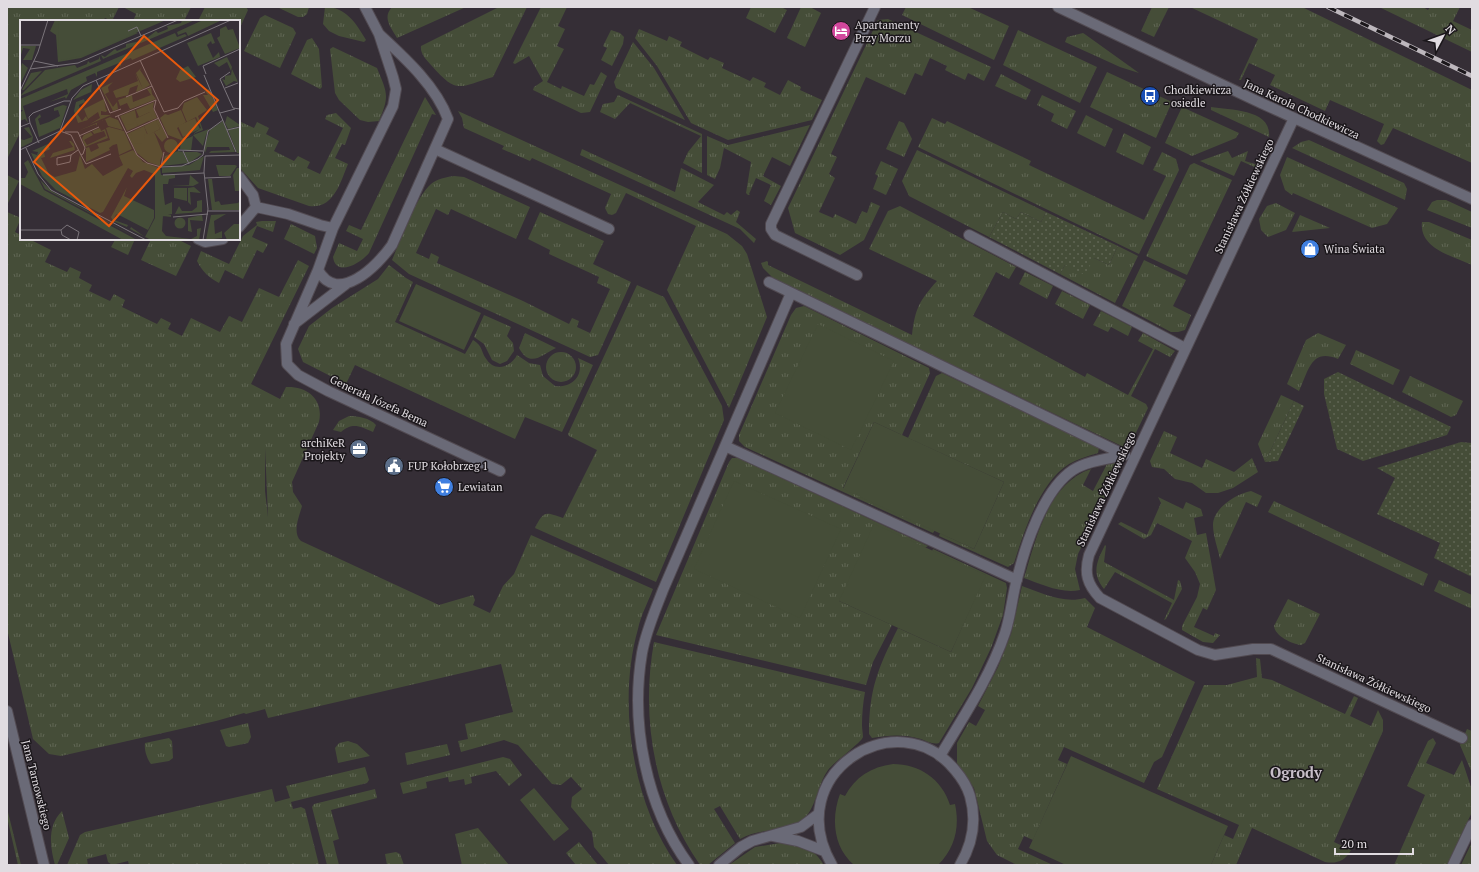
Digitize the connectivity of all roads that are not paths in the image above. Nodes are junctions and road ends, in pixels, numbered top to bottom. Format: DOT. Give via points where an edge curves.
graph roads {
  1 [pos="365,7"];
  2 [pos="875,7"];
  3 [pos="1058,7"];
  4 [pos="379,34"];
  5 [pos="1294,118"];
  6 [pos="435,149"];
  7 [pos="240,177"];
  8 [pos="1472,199"];
  9 [pos="256,207"];
  10 [pos="240,226"];
  11 [pos="333,228"];
  12 [pos="609,229"];
  13 [pos="968,235"];
  14 [pos="200,240"];
  15 [pos="217,240"];
  16 [pos="318,270"];
  17 [pos="857,275"];
  18 [pos="769,282"];
  19 [pos="346,284"];
  20 [pos="790,293"];
  21 [pos="293,325"];
  22 [pos="1185,348"];
  23 [pos="725,446"];
  24 [pos="500,471"];
  25 [pos="1016,580"];
  26 [pos="7,711"];
  27 [pos="1462,738"];
  28 [pos="940,756"];
  29 [pos="817,815"];
  30 [pos="1472,825"];
  31 [pos="774,836"];
  32 [pos="824,851"];
  33 [pos="44,865"];
  34 [pos="689,865"];
  35 [pos="719,865"];
  36 [pos="832,865"];
  37 [pos="960,865"];
  38 [pos="1453,865"];
  1 -- 4 [label="street, Generała Józefa Bema"];
  2 -- 17 [label="street" via="771,224 775,235"];
  3 -- 5 [label="street, Jana Karola Chodkiewicza"];
  4 -- 6 [label="street, Generała Józefa Bema" via="434,91 443,104 448,119"];
  4 -- 11 [label="street, Generała Józefa Bema" via="396,89 393,106"];
  5 -- 8 [label="street, Jana Karola Chodkiewicza"];
  5 -- 22 [label="street, Stanisława Żółkiewskiego"];
  6 -- 12 [label="street"];
  6 -- 19 [label="street, Generała Józefa Bema" via="388,251 367,273"];
  7 -- 9 [label="street" via="253,195"];
  9 -- 10 [label="street"];
  9 -- 11 [label="street"];
  11 -- 16 [label="street, Generała Józefa Bema"];
  13 -- 22 [label="street"];
  14 -- 15 [label="street"];
  16 -- 19 [label="street" via="322,277 333,283"];
  16 -- 21 [label="street, Generała Józefa Bema"];
  18 -- 20 [label="street"];
  19 -- 21 [label="street, Generała Józefa Bema"];
  20 -- 23 [label="street"];
  20 -- 25 [label="street" via="1125,455 1086,464 1061,480 1037,521"];
  21 -- 24 [label="street, Generała Józefa Bema" via="286,344 287,364 298,375"];
  22 -- 27 [label="street, Stanisława Żółkiewskiego" via="1088,555 1086,578 1092,590 1100,598 1198,650 1215,654 1271,649"];
  23 -- 25 [label="street"];
  23 -- 34 [label="street" via="649,625 640,672 639,718 645,762 660,811"];
  25 -- 28 [label="street" via="1010,617 999,650 971,705"];
  26 -- 33 [label="street, Jana Tarnowskiego"];
  28 -- 29 [label="street" via="914,744 899,742 884,743 866,749 848,759 830,779 820,800"];
  28 -- 37 [label="street" via="961,777 969,790 973,805 972,840"];
  29 -- 31 [label="street" via="801,827"];
  29 -- 32 [label="street"];
  30 -- 38 [label="street"];
  31 -- 32 [label="street" via="798,841"];
  31 -- 35 [label="street" via="752,841"];
  32 -- 36 [label="street"];
}
